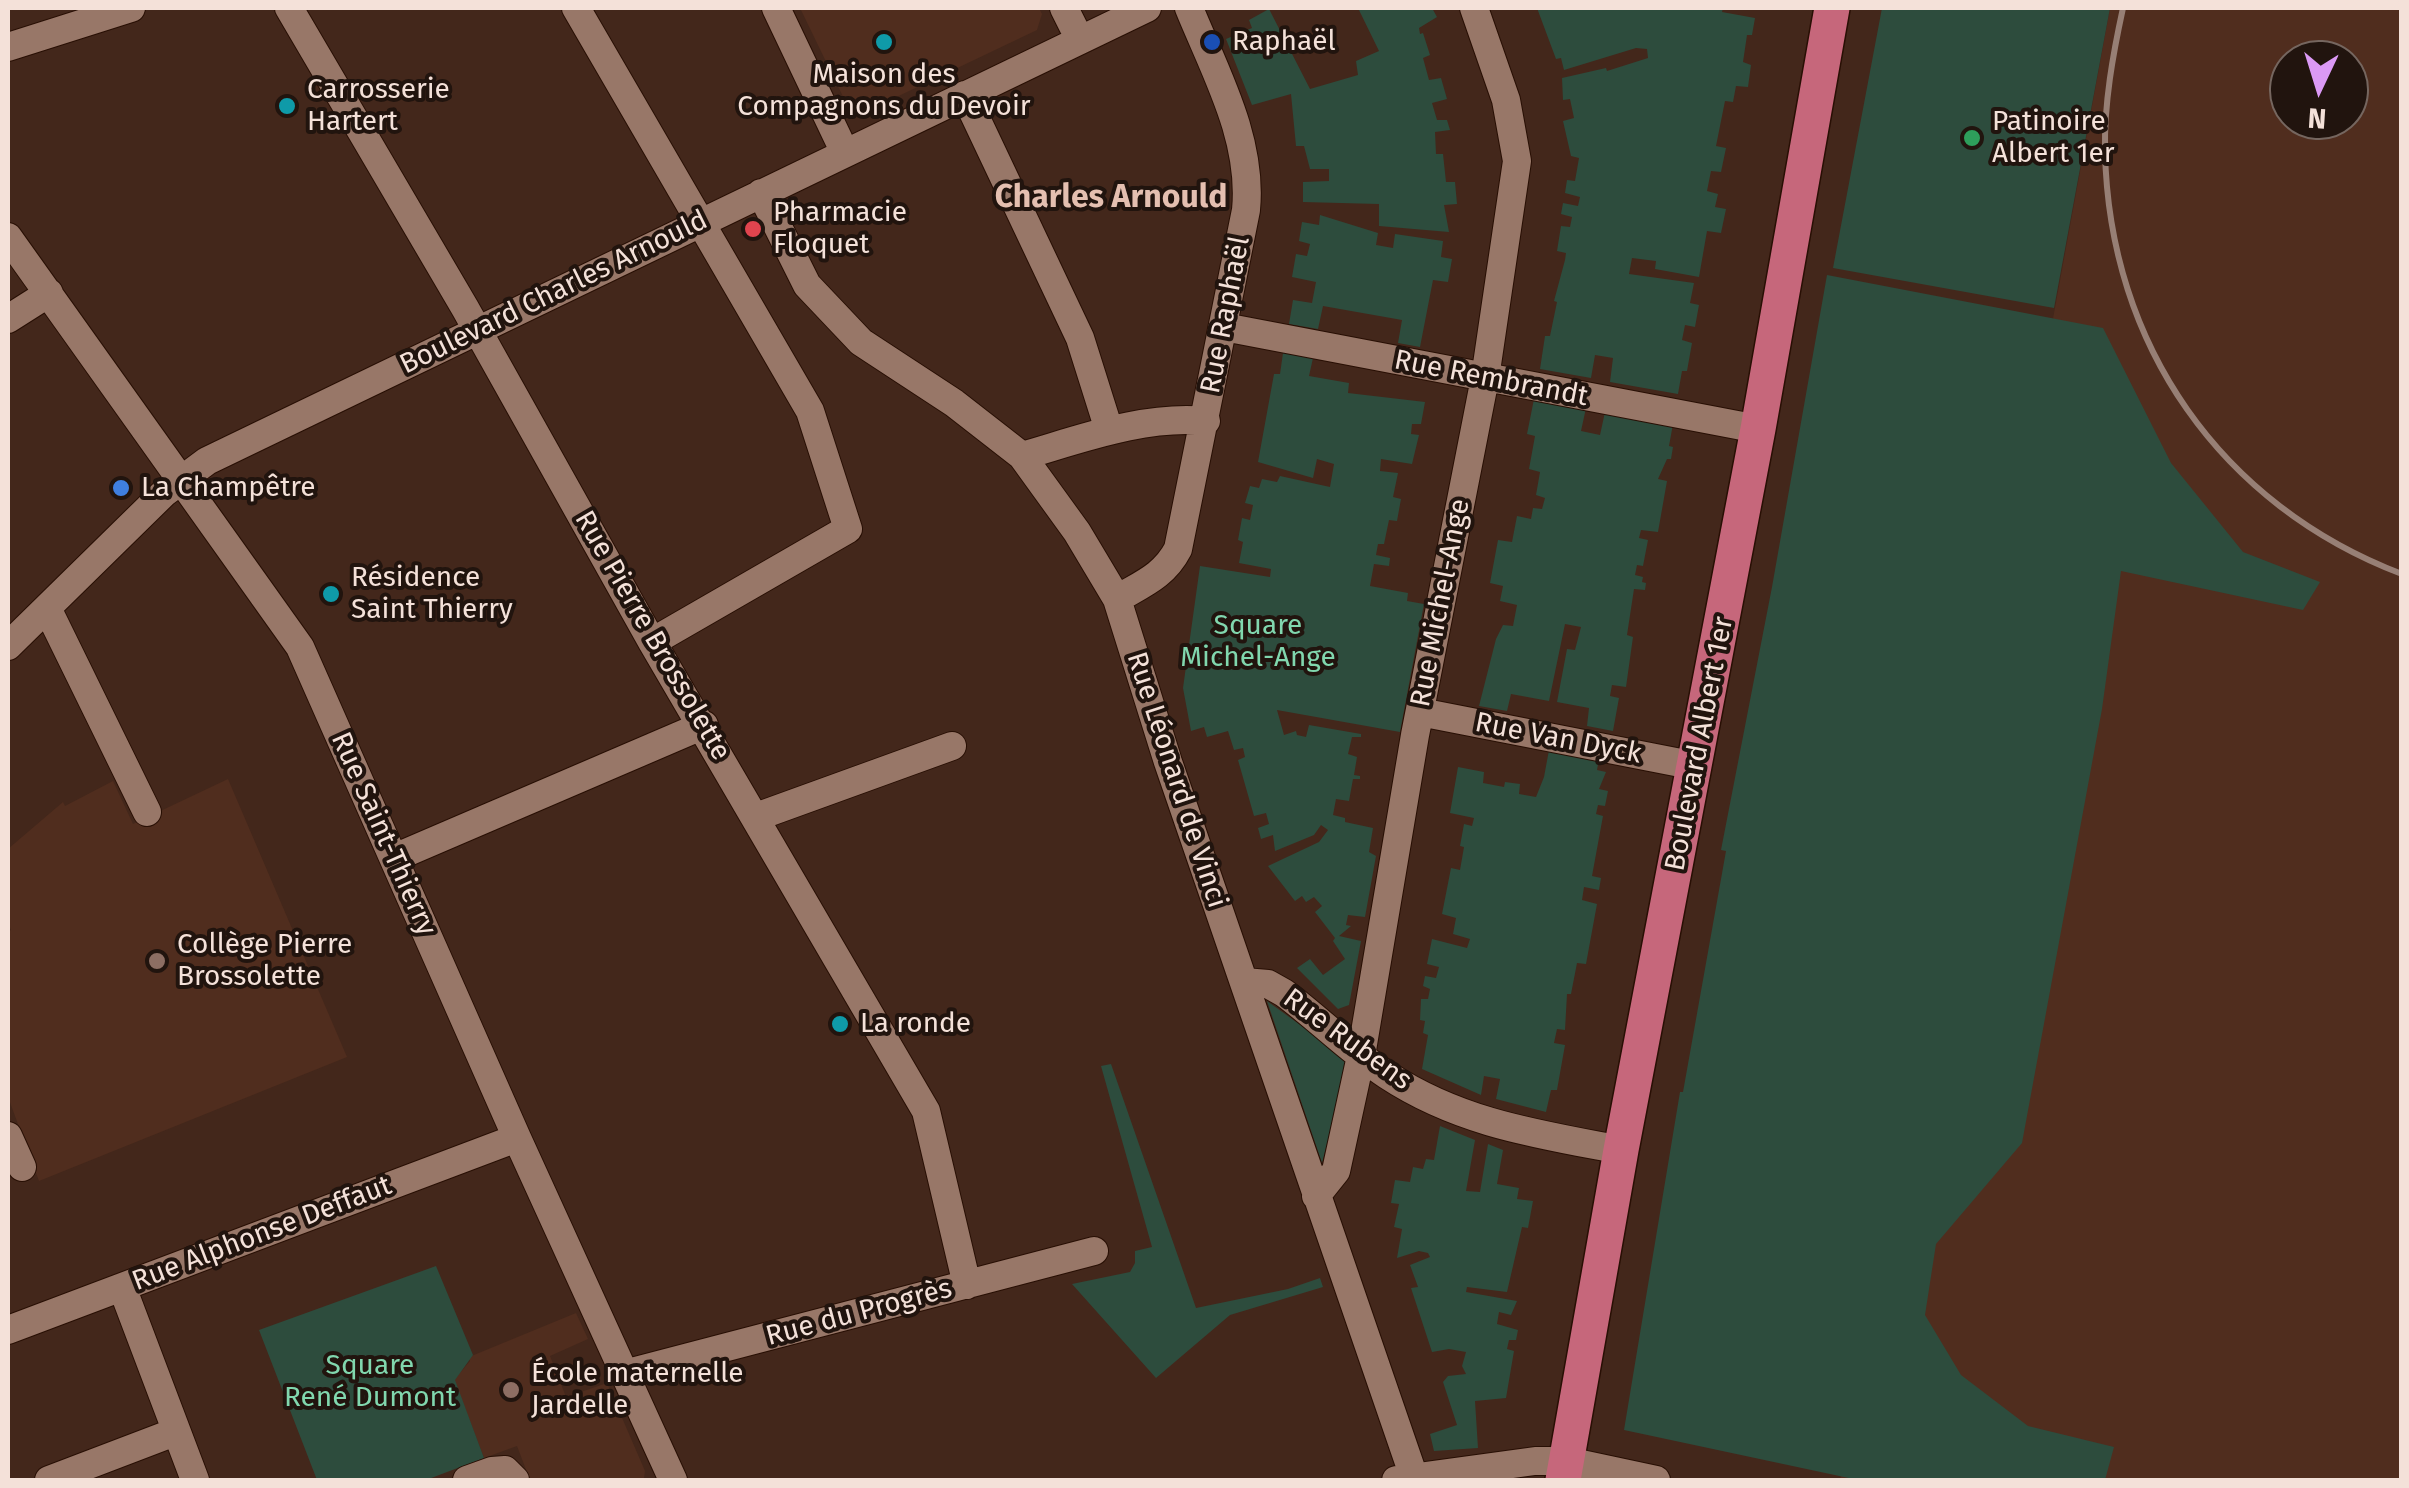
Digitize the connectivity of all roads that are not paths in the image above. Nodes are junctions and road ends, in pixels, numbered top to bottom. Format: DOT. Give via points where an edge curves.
graph roads {
  1 [pos="38,8"];
  2 [pos="130,8"];
  3 [pos="288,8"];
  4 [pos="576,8"];
  5 [pos="776,8"];
  6 [pos="1147,8"];
  7 [pos="1188,8"];
  8 [pos="1474,8"];
  9 [pos="1832,8"];
  10 [pos="1072,23"];
  11 [pos="52,33"];
  12 [pos="8,47"];
  13 [pos="965,95"];
  14 [pos="842,146"];
  15 [pos="762,193"];
  16 [pos="705,230"];
  17 [pos="8,237"];
  18 [pos="49,293"];
  19 [pos="8,319"];
  20 [pos="1224,327"];
  21 [pos="477,330"];
  22 [pos="1485,378"];
  23 [pos="1206,421"];
  24 [pos="1758,429"];
  25 [pos="1109,430"];
  26 [pos="1022,456"];
  27 [pos="180,481"];
  28 [pos="1117,599"];
  29 [pos="47,608"];
  30 [pos="652,642"];
  31 [pos="8,646"];
  32 [pos="1420,712"];
  33 [pos="704,725"];
  34 [pos="952,746"];
  35 [pos="1696,766"];
  36 [pos="147,812"];
  37 [pos="756,817"];
  38 [pos="394,858"];
  39 [pos="1244,982"];
  40 [pos="1360,1056"];
  41 [pos="8,1136"];
  42 [pos="516,1138"];
  43 [pos="1621,1150"];
  44 [pos="22,1168"];
  45 [pos="1316,1196"];
  46 [pos="1094,1251"];
  47 [pos="967,1284"];
  48 [pos="122,1287"];
  49 [pos="8,1330"];
  50 [pos="624,1374"];
  51 [pos="175,1432"];
  52 [pos="1565,1471"];
  53 [pos="1408,1479"];
  54 [pos="49,1480"];
  55 [pos="194,1480"];
  56 [pos="467,1480"];
  57 [pos="514,1480"];
  58 [pos="673,1480"];
  59 [pos="1656,1480"];
  1 -- 11 [label="street"];
  2 -- 11 [label="street"];
  3 -- 21 [label="street, Rue Pierre Brossolette"];
  4 -- 16 [label="street"];
  5 -- 14 [label="street"];
  6 -- 10 [label="street, Boulevard Charles Arnould"];
  7 -- 20 [label="street, Rue Raphaël" via="1246,163 1246,210"];
  8 -- 22 [label="street, Rue Michel-Ange" via="1506,100 1517,161"];
  9 -- 24 [label="main road, Boulevard Albert 1er"];
  10 -- 13 [label="street, Boulevard Charles Arnould"];
  11 -- 12 [label="street"];
  13 -- 14 [label="street, Boulevard Charles Arnould"];
  13 -- 25 [label="street" via="1080,338"];
  14 -- 15 [label="street, Boulevard Charles Arnould"];
  15 -- 16 [label="street, Boulevard Charles Arnould"];
  15 -- 26 [label="street, Rue Léonard de Vinci" via="807,286 860,342"];
  16 -- 21 [label="street, Boulevard Charles Arnould"];
  16 -- 30 [label="street" via="810,410 848,529"];
  17 -- 18 [label="street, Rue Saint-Thierry"];
  18 -- 19 [label="street"];
  18 -- 27 [label="street, Rue Saint-Thierry"];
  20 -- 22 [label="street, Rue Rembrandt"];
  20 -- 23 [label="street, Rue Raphaël"];
  21 -- 27 [label="street, Boulevard Charles Arnould" via="208,461"];
  21 -- 30 [label="street, Rue Pierre Brossolette"];
  22 -- 24 [label="street, Rue Rembrandt"];
  22 -- 32 [label="street, Rue Michel-Ange"];
  23 -- 25 [label="street"];
  23 -- 28 [label="street, Rue Raphaël" via="1178,550 1157,577"];
  24 -- 35 [label="main road, Boulevard Albert 1er"];
  25 -- 26 [label="street"];
  26 -- 28 [label="street, Rue Léonard de Vinci"];
  27 -- 29 [label="street, Boulevard Charles Arnould"];
  27 -- 38 [label="street, Rue Saint-Thierry" via="300,648"];
  28 -- 39 [label="street, Rue Léonard de Vinci"];
  29 -- 31 [label="street, Boulevard Charles Arnould"];
  29 -- 36 [label="street"];
  30 -- 33 [label="street, Rue Pierre Brossolette"];
  32 -- 35 [label="street, Rue Van Dyck"];
  32 -- 40 [label="street, Rue Michel-Ange"];
  33 -- 37 [label="street, Rue Pierre Brossolette"];
  33 -- 38 [label="street"];
  34 -- 37 [label="street"];
  35 -- 43 [label="main road, Boulevard Albert 1er"];
  37 -- 47 [label="street, Rue Pierre Brossolette" via="926,1111"];
  38 -- 42 [label="street, Rue Saint-Thierry"];
  39 -- 40 [label="street, Rue Rubens" via="1284,992"];
  39 -- 45 [label="street, Rue Léonard de Vinci"];
  40 -- 43 [label="street, Rue Rubens" via="1488,1124"];
  40 -- 45 [label="street, Rue Michel-Ange" via="1336,1171"];
  41 -- 44 [label="street"];
  42 -- 48 [label="street, Rue Alphonse Deffaut"];
  42 -- 50 [label="street, Rue Saint-Thierry"];
  43 -- 52 [label="main road, Boulevard Albert 1er"];
  45 -- 53 [label="street, Rue Léonard de Vinci"];
  46 -- 47 [label="street, Rue du Progrès"];
  47 -- 50 [label="street, Rue du Progrès"];
  48 -- 49 [label="street, Rue Alphonse Deffaut"];
  48 -- 51 [label="street"];
  50 -- 58 [label="street, Rue Saint-Thierry"];
  51 -- 54 [label="street"];
  51 -- 55 [label="street"];
  52 -- 53 [label="street" via="1535,1460"];
  52 -- 59 [label="street"];
  56 -- 57 [label="street" via="504,1470"];
}
